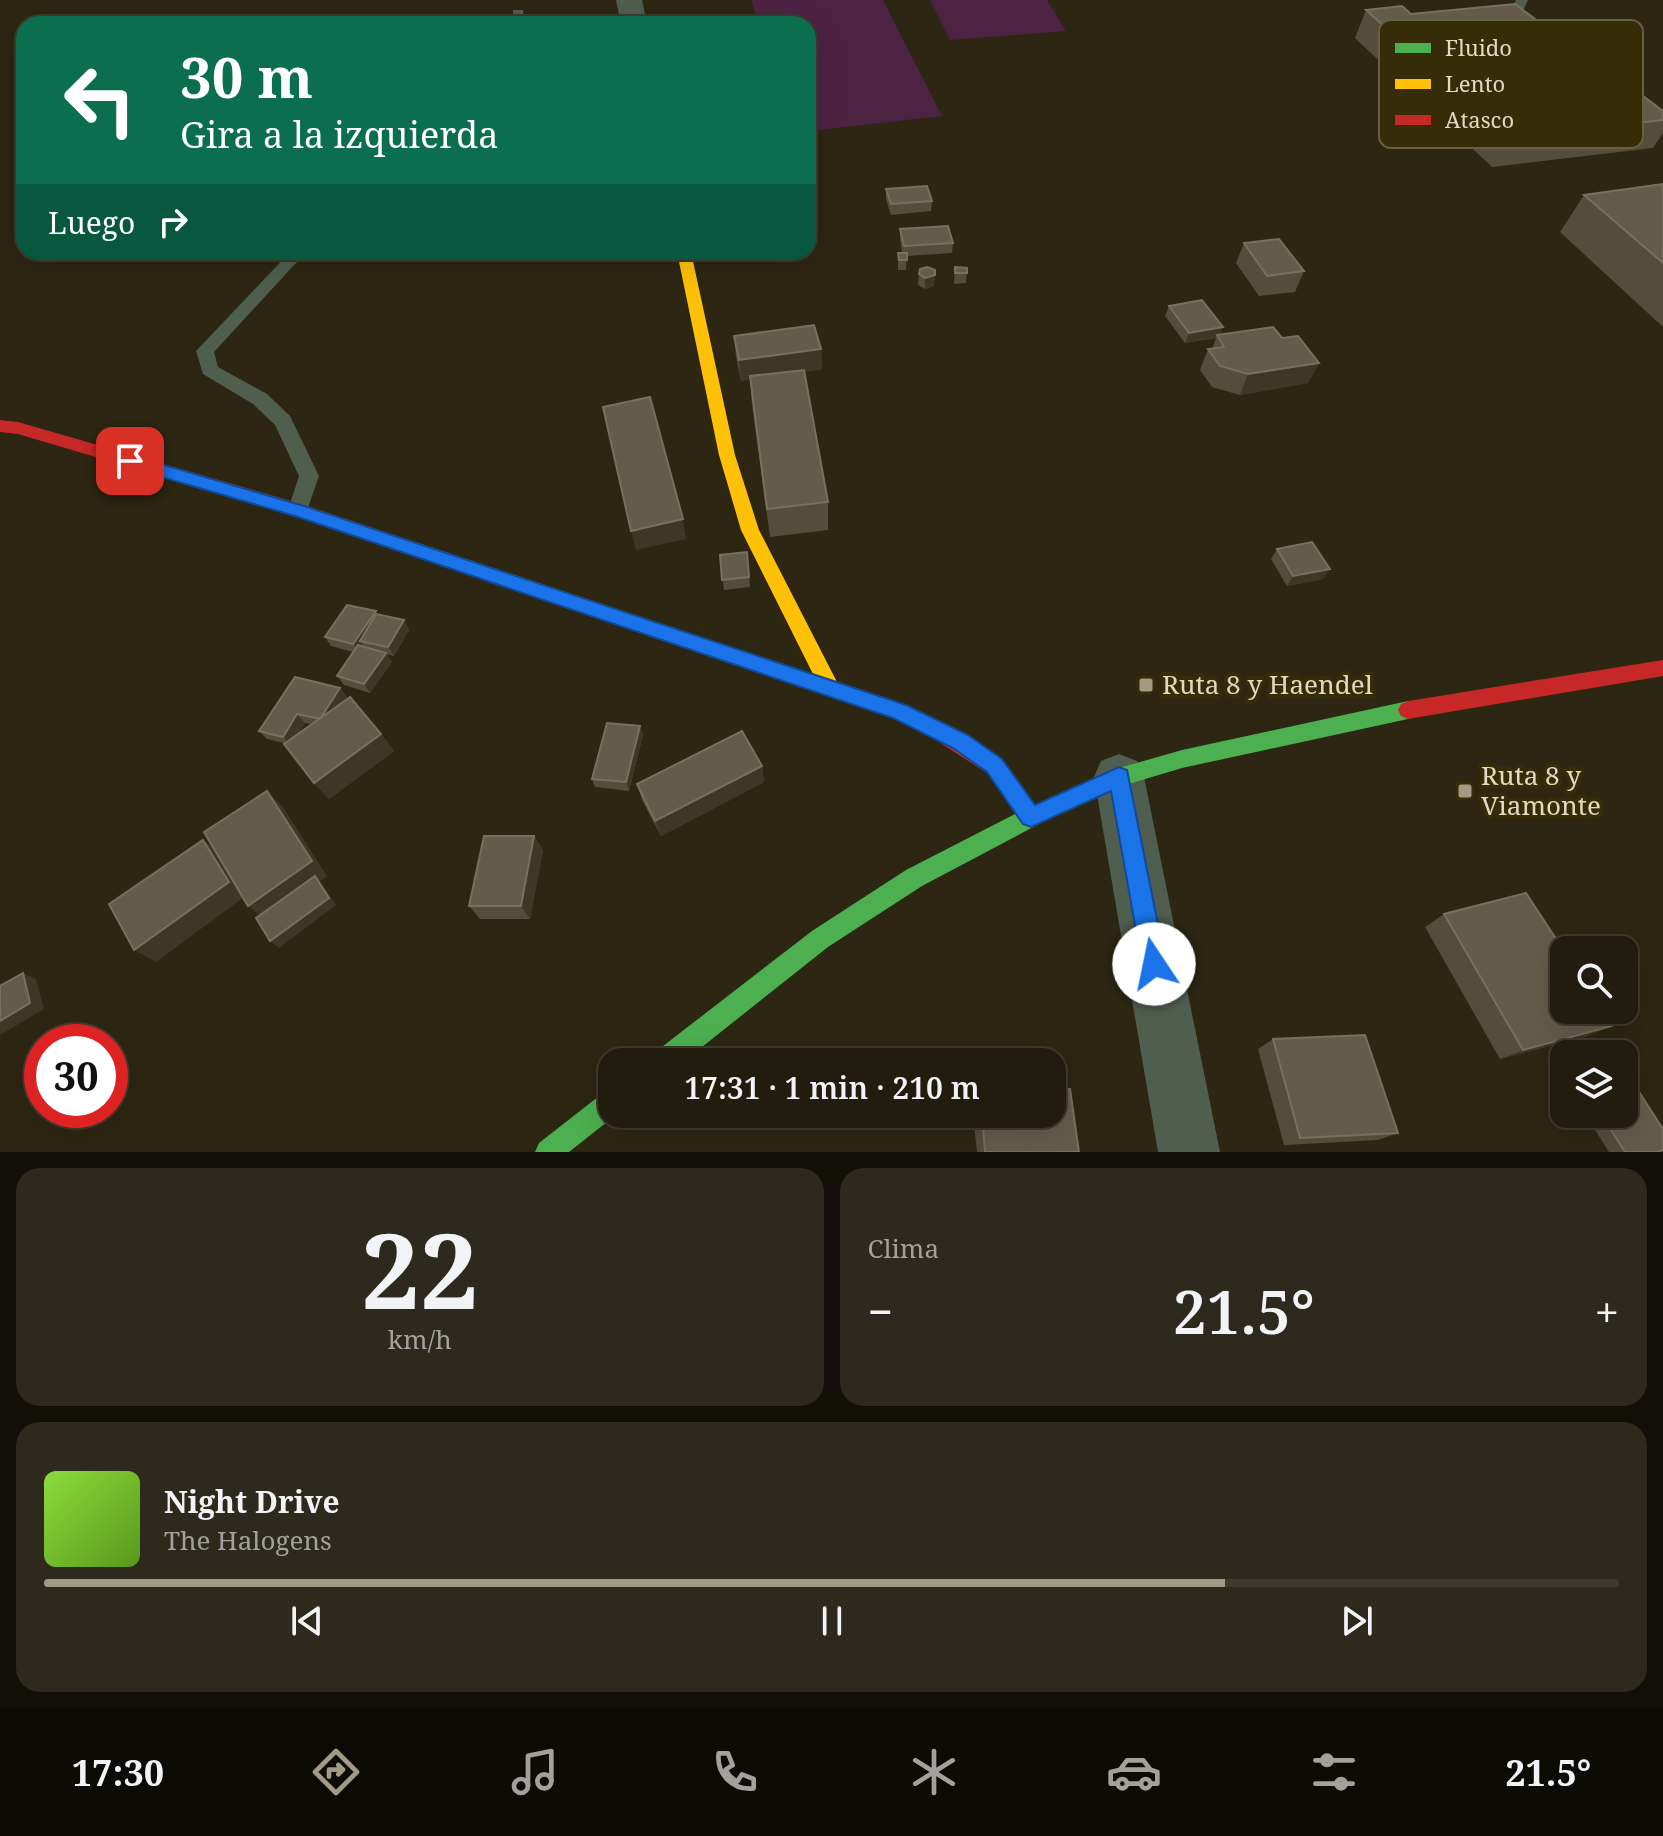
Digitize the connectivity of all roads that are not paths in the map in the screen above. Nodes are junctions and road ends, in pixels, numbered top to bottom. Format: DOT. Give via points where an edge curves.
graph roads {
  1 [pos="1522,0"];
  2 [pos="1520,20"];
  3 [pos="291,260"];
  4 [pos="686,260"];
  5 [pos="0,426"];
  6 [pos="298,510"];
  7 [pos="1663,668"];
  8 [pos="829,686"];
  9 [pos="1119,777"];
  10 [pos="1031,817"];
  11 [pos="681,1048"];
  12 [pos="598,1113"];
  13 [pos="548,1152"];
  14 [pos="1189,1152"];
  1 -- 2 [label="lane" via="1514,16"];
  3 -- 6 [label="lane" via="205,351 210,370 260,399 283,421 309,476"];
  4 -- 8 [label="street" via="727,455 750,530"];
  5 -- 6 [label="street"];
  6 -- 8 [label="street"];
  7 -- 9 [label="street" via="1377,715"];
  8 -- 10 [label="street" via="899,711 960,742 994,766"];
  9 -- 10 [label="street"];
  9 -- 14 [label="street"];
  10 -- 11 [label="street" via="914,878 820,939"];
  12 -- 13 [label="street"];
}
